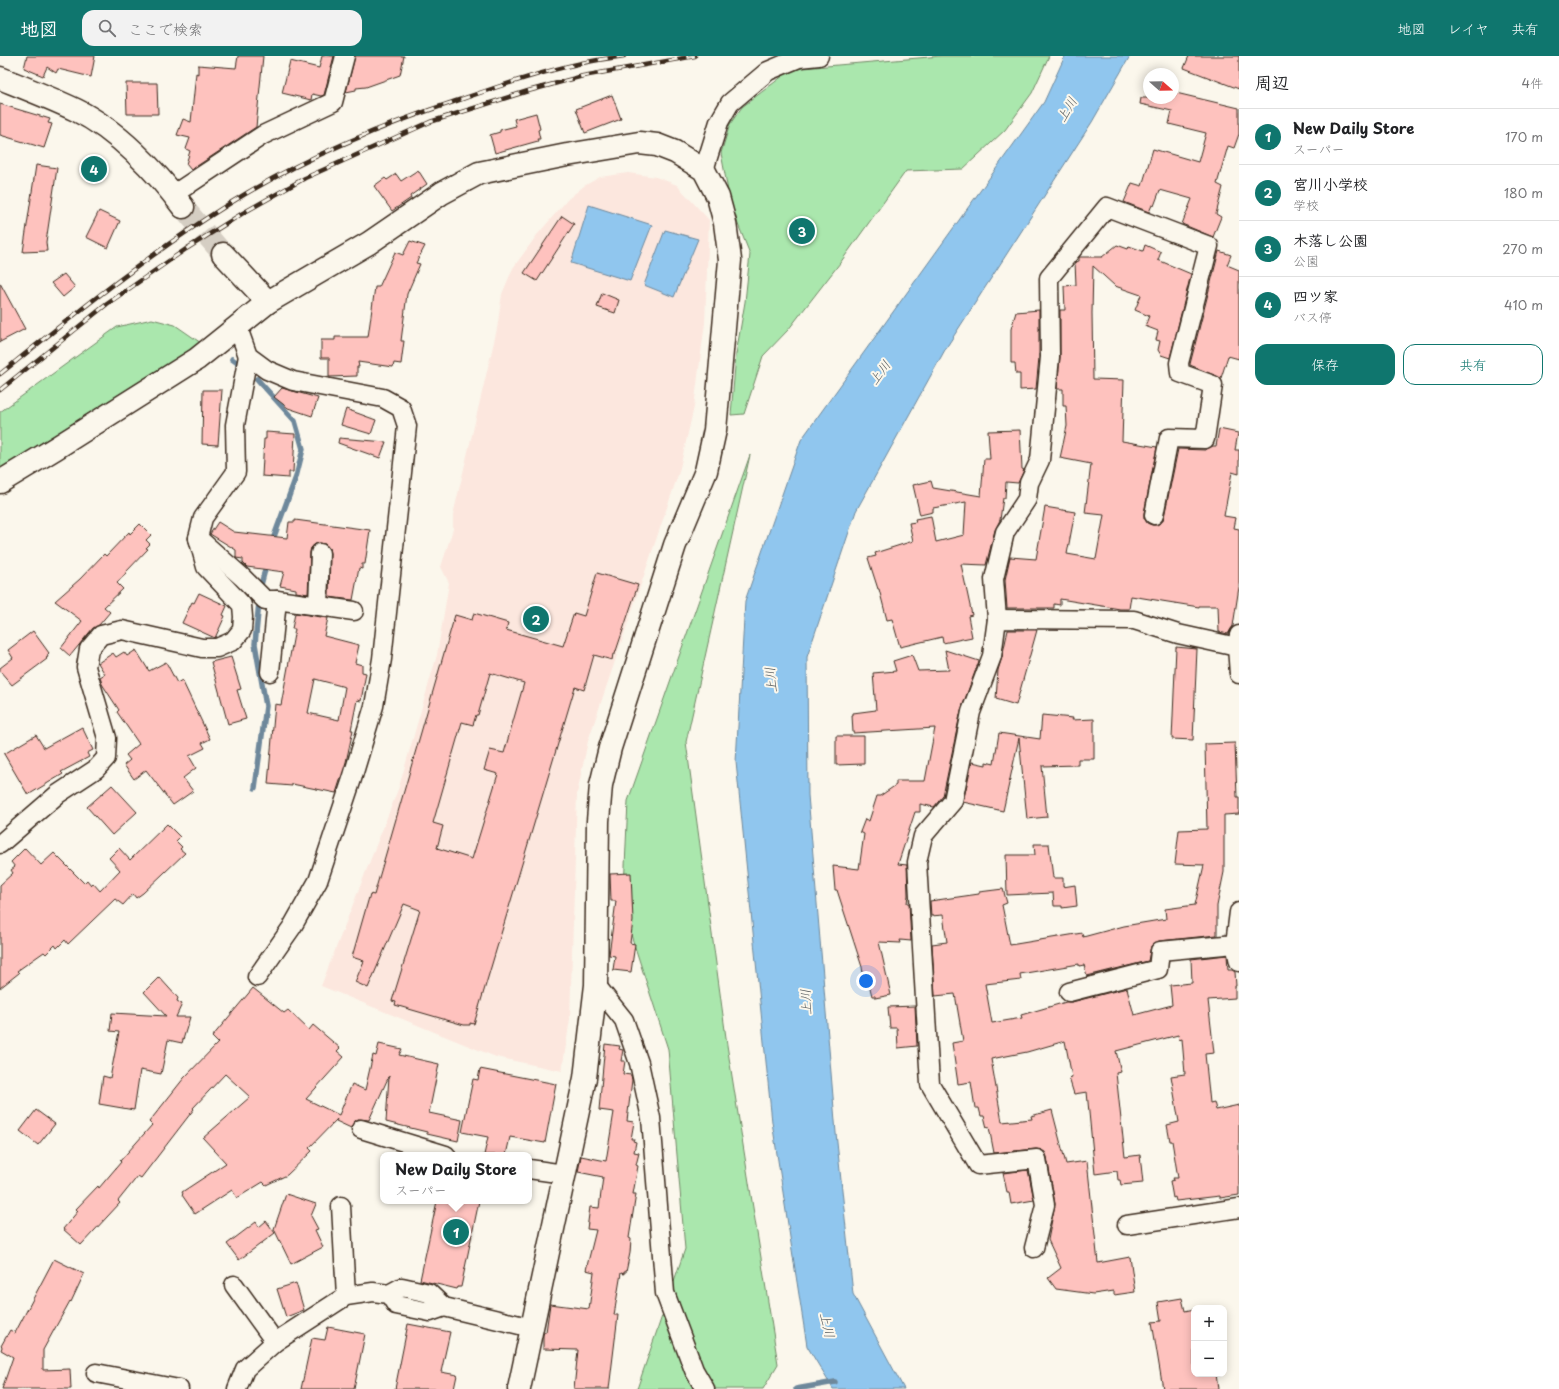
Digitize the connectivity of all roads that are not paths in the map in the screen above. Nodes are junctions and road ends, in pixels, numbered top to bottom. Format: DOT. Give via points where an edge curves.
graph roads {
  1 [pos="345,56"];
  2 [pos="819,56"];
  3 [pos="0,78"];
  4 [pos="704,170"];
  5 [pos="178,200"];
  6 [pos="223,254"];
  7 [pos="268,302"];
  8 [pos="238,328"];
  9 [pos="248,356"];
  10 [pos="0,482"];
  11 [pos="1154,515"];
  12 [pos="198,538"];
  13 [pos="320,553"];
  14 [pos="277,600"];
  15 [pos="318,605"];
  16 [pos="354,611"];
  17 [pos="997,619"];
  18 [pos="1238,640"];
  19 [pos="270,672"];
  20 [pos="1239,674"];
  21 [pos="0,844"];
  22 [pos="1239,912"];
  23 [pos="1235,944"];
  24 [pos="1239,962"];
  25 [pos="257,978"];
  26 [pos="596,985"];
  27 [pos="1070,992"];
  28 [pos="361,1129"];
  29 [pos="436,1152"];
  30 [pos="532,1169"];
  31 [pos="564,1174"];
  32 [pos="341,1206"];
  33 [pos="1239,1208"];
  34 [pos="1127,1224"];
  35 [pos="1034,1248"];
  36 [pos="234,1285"];
  37 [pos="346,1296"];
  38 [pos="532,1328"];
  39 [pos="275,1342"];
  40 [pos="96,1374"];
  41 [pos="179,1389"];
  42 [pos="238,1389"];
  43 [pos="519,1389"];
  44 [pos="705,1389"];
  1 -- 5 [label="street" via="333,102 263,135"];
  2 -- 4 [label="street" via="799,58 768,71 730,103 719,122"];
  3 -- 5 [label="street" via="76,110 103,126 144,160"];
  4 -- 7 [label="street" via="675,152 657,145 639,143 479,173 442,193 369,243"];
  4 -- 26 [label="street" via="725,223 730,260 715,430 706,472 675,545 610,748 601,785 598,821"];
  6 -- 7 [label="street"];
  7 -- 8 [label="street"];
  8 -- 9 [label="street"];
  8 -- 10 [label="street" via="197,359"];
  9 -- 12 [label="street" via="235,425 236,472 203,518"];
  9 -- 25 [label="street" via="267,370 293,381 383,398 401,408 407,426 382,659 374,706 318,881 292,927"];
  11 -- 17 [label="street" via="1169,438 1205,439 1213,385 1180,373 1178,363 1209,246 1107,207 1049,278 1050,358 1040,460 1029,482 1027,499 1005,532 994,580"];
  12 -- 14 [label="street" via="265,600"];
  12 -- 21 [label="street" via="206,567 242,605 242,630 233,641 217,648 202,648 122,630 101,635 89,650 86,667 107,738 106,758 96,770 58,794"];
  13 -- 15 [label="street"];
  14 -- 15 [label="street"];
  14 -- 19 [label="street"];
  15 -- 16 [label="street"];
  17 -- 18 [label="street" via="1134,620 1178,634"];
  17 -- 35 [label="street" via="992,656 971,712 953,801 923,836 917,862 927,1049 930,1084 978,1165 1037,1158 1045,1205"];
  18 -- 20 [label="street"];
  22 -- 23 [label="street"];
  23 -- 24 [label="street"];
  23 -- 27 [label="street" via="1160,951 1158,970"];
  26 -- 31 [label="street" via="585,1078"];
  26 -- 44 [label="street" via="624,1020 639,1063 651,1118 664,1293 694,1370"];
  28 -- 29 [label="street"];
  30 -- 31 [label="street"];
  31 -- 38 [label="street"];
  32 -- 37 [label="street"];
  33 -- 34 [label="street"];
  36 -- 39 [label="street"];
  37 -- 38 [label="street" via="373,1292 390,1294 402,1287 429,1293 444,1307"];
  37 -- 39 [label="street"];
  38 -- 43 [label="street"];
  39 -- 42 [label="street" via="245,1369"];
  40 -- 41 [label="street"];
}
